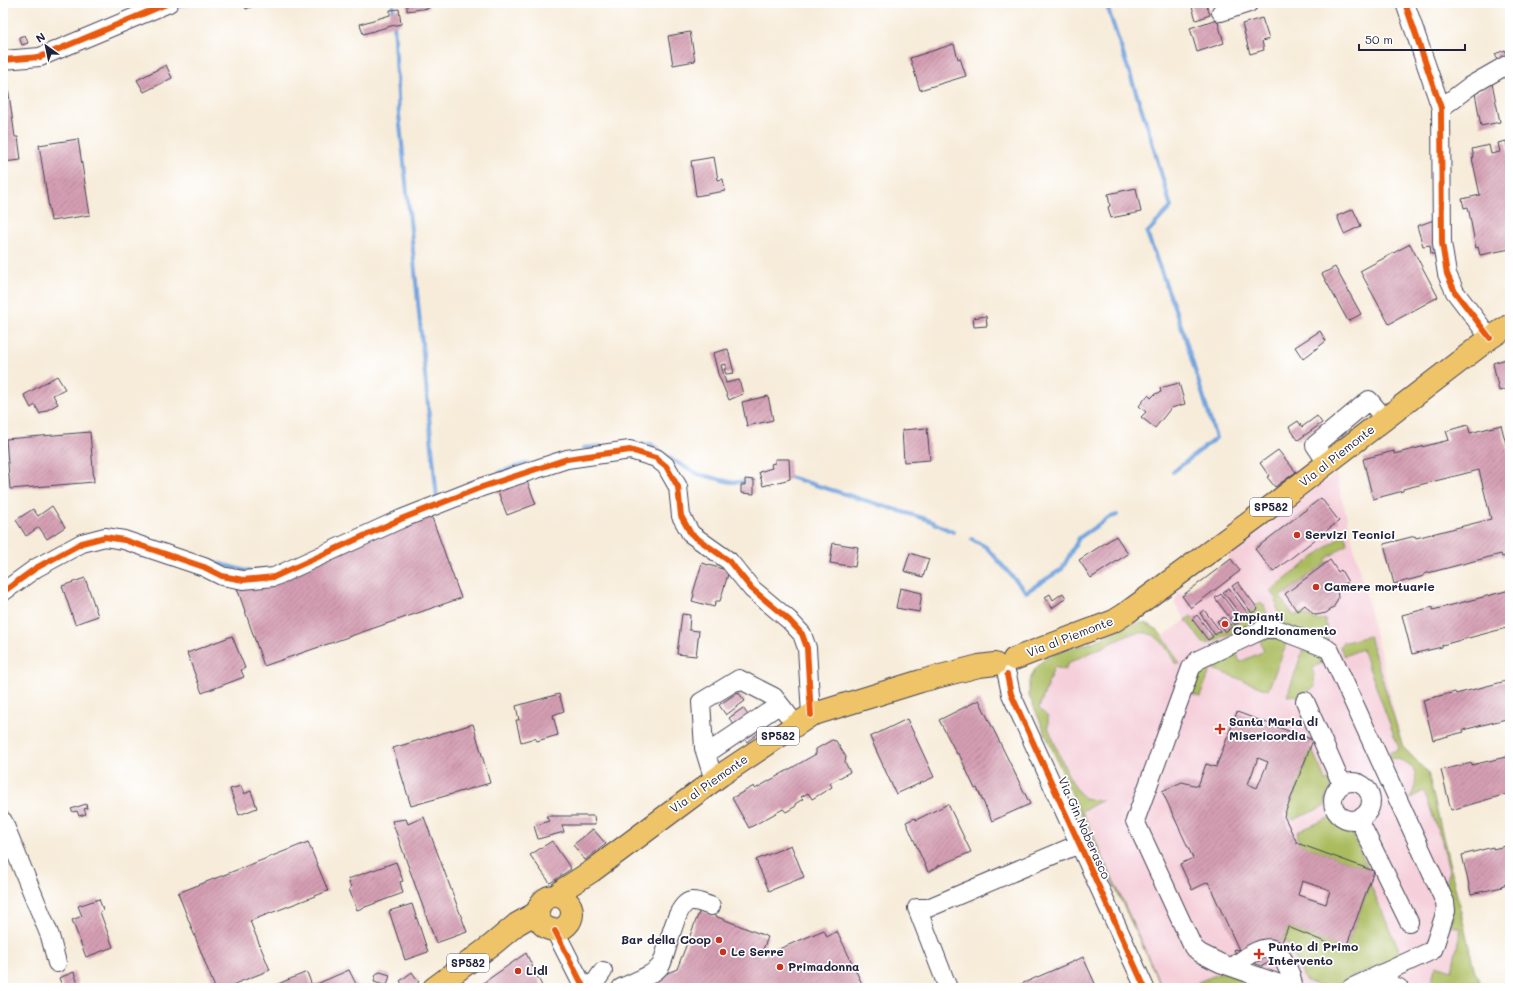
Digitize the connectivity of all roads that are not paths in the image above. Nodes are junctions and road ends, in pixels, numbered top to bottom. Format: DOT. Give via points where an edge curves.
graph roads {
  1 [pos="169,3"];
  2 [pos="1249,3"];
  3 [pos="1405,3"];
  4 [pos="1221,12"];
  5 [pos="3,60"];
  6 [pos="1510,63"];
  7 [pos="1441,108"];
  8 [pos="1510,325"];
  9 [pos="1490,338"];
  10 [pos="3,592"];
  11 [pos="1005,666"];
  12 [pos="1305,701"];
  13 [pos="779,704"];
  14 [pos="803,720"];
  15 [pos="706,754"];
  16 [pos="714,780"];
  17 [pos="1344,784"];
  18 [pos="1360,818"];
  19 [pos="3,821"];
  20 [pos="1079,844"];
  21 [pos="563,901"];
  22 [pos="711,906"];
  23 [pos="1409,922"];
  24 [pos="550,924"];
  25 [pos="57,964"];
  26 [pos="1232,967"];
  27 [pos="603,971"];
  28 [pos="1375,977"];
  29 [pos="434,988"];
  30 [pos="584,988"];
  31 [pos="620,988"];
  32 [pos="948,988"];
  33 [pos="1145,988"];
  34 [pos="1291,988"];
  35 [pos="1351,988"];
  36 [pos="1399,988"];
  1 -- 5 [label="street" via="40,57"];
  2 -- 4 [label="street"];
  3 -- 7 [label="street"];
  6 -- 7 [label="street" via="1470,86"];
  7 -- 9 [label="street" via="1442,243 1447,274 1456,292"];
  8 -- 9 [label="main road, Via al Piemonte / SP582"];
  9 -- 11 [label="main road, Via al Piemonte / SP582" via="1265,511 1119,617"];
  10 -- 14 [label="street" via="43,564 82,543 105,537 124,540 204,567 222,576 243,580 274,577 401,519 482,487 567,459 630,450 656,458 666,466 678,487 681,516 691,534 729,561 752,589 802,634 807,648"];
  11 -- 14 [label="main road, Via al Piemonte / SP582" via="979,666 921,681"];
  11 -- 20 [label="street, Via Gin Noberasco" via="1011,694"];
  12 -- 17 [label="street"];
  13 -- 14 [label="street"];
  13 -- 15 [label="street"];
  13 -- 15 [label="street" via="774,697 739,679 701,702"];
  14 -- 16 [label="main road, Via al Piemonte / SP582"];
  15 -- 16 [label="street"];
  16 -- 21 [label="main road, Via al Piemonte / SP582" via="592,871"];
  17 -- 18 [label="street" via="1335,793 1333,804 1339,814 1348,819"];
  17 -- 18 [label="street" via="1361,784 1369,791 1372,800 1368,811"];
  18 -- 23 [label="street"];
  19 -- 25 [label="street" via="50,936"];
  20 -- 32 [label="street" via="928,908 917,908"];
  20 -- 33 [label="street, Via Gin Noberasco"];
  21 -- 24 [label="main road, Via al Piemonte / SP582" via="572,917"];
  21 -- 24 [label="main road, Via al Piemonte / SP582" via="550,897 539,907"];
  22 -- 31 [label="street" via="692,900 686,902 679,910 660,966 652,973"];
  24 -- 29 [label="main road, Via al Piemonte / SP582" via="517,924"];
  24 -- 30 [label="street"];
  26 -- 28 [label="street" via="1200,953 1193,947 1135,821 1190,668 1198,660 1264,629 1277,629 1330,651 1445,902 1446,911 1433,950"];
  26 -- 34 [label="street"];
  26 -- 34 [label="street" via="1266,947 1278,952 1282,957 1293,980 1294,987"];
  27 -- 30 [label="street" via="596,981"];
  28 -- 35 [label="street"];
  28 -- 36 [label="street"];
}
